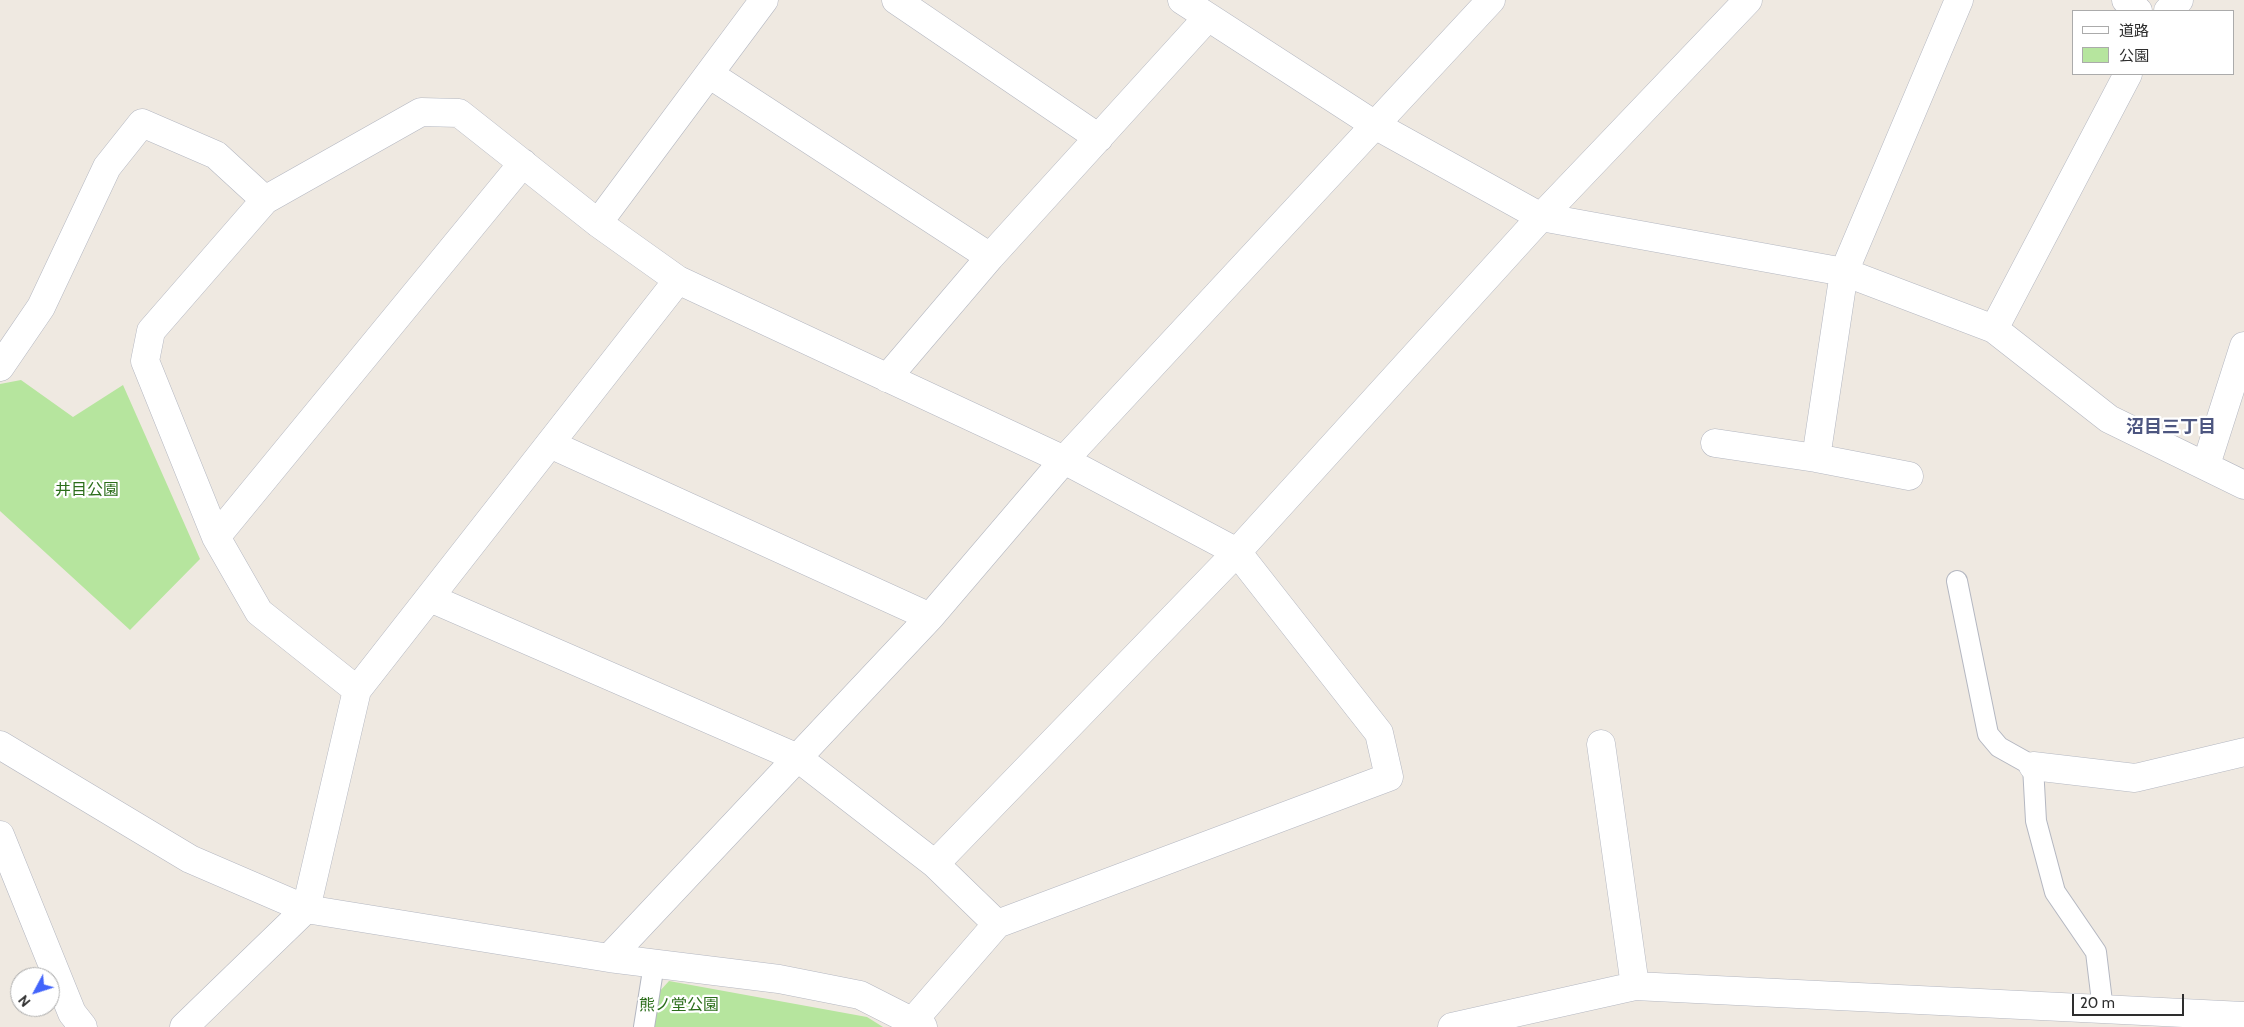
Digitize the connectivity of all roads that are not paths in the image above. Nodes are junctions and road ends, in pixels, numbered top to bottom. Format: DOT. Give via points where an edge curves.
graph roads {
  1 [pos="764,0"];
  2 [pos="896,0"];
  3 [pos="1182,0"];
  4 [pos="1491,0"];
  5 [pos="1748,0"];
  6 [pos="1959,0"];
  7 [pos="2126,0"];
  8 [pos="2179,0"];
  9 [pos="2137,10"];
  10 [pos="2169,10"];
  11 [pos="1208,17"];
  12 [pos="709,74"];
  13 [pos="2127,75"];
  14 [pos="1375,125"];
  15 [pos="1099,138"];
  16 [pos="523,162"];
  17 [pos="265,200"];
  18 [pos="1541,217"];
  19 [pos="598,224"];
  20 [pos="990,256"];
  21 [pos="1844,272"];
  22 [pos="678,280"];
  23 [pos="1994,329"];
  24 [pos="2244,346"];
  25 [pos="0,366"];
  26 [pos="887,378"];
  27 [pos="1715,443"];
  28 [pos="550,444"];
  29 [pos="1816,458"];
  30 [pos="1064,460"];
  31 [pos="2206,465"];
  32 [pos="1909,476"];
  33 [pos="2244,485"];
  34 [pos="216,537"];
  35 [pos="1237,552"];
  36 [pos="1957,581"];
  37 [pos="430,598"];
  38 [pos="930,617"];
  39 [pos="357,690"];
  40 [pos="1601,744"];
  41 [pos="0,745"];
  42 [pos="2244,752"];
  43 [pos="798,758"];
  44 [pos="2034,766"];
  45 [pos="0,836"];
  46 [pos="935,864"];
  47 [pos="306,909"];
  48 [pos="997,924"];
  49 [pos="609,958"];
  50 [pos="654,964"];
  51 [pos="1635,986"];
  52 [pos="2103,1010"];
  53 [pos="2244,1016"];
  54 [pos="918,1024"];
  55 [pos="83,1027"];
  56 [pos="184,1027"];
  57 [pos="644,1027"];
  58 [pos="1452,1027"];
  1 -- 12 [label="street"];
  2 -- 15 [label="street"];
  3 -- 11 [label="street"];
  4 -- 14 [label="street"];
  5 -- 18 [label="street"];
  6 -- 21 [label="street"];
  7 -- 9 [label="street"];
  8 -- 10 [label="street"];
  11 -- 14 [label="street"];
  11 -- 15 [label="street"];
  12 -- 19 [label="street"];
  12 -- 20 [label="street"];
  13 -- 23 [label="street"];
  14 -- 18 [label="street"];
  14 -- 30 [label="street"];
  15 -- 20 [label="street"];
  16 -- 17 [label="street" via="459,113 421,112"];
  16 -- 19 [label="street"];
  16 -- 34 [label="street"];
  17 -- 25 [label="street" via="216,155 142,123 107,167 42,307"];
  17 -- 34 [label="street" via="151,331 145,361"];
  18 -- 21 [label="street"];
  18 -- 35 [label="street"];
  19 -- 22 [label="street"];
  20 -- 26 [label="street"];
  21 -- 23 [label="street"];
  21 -- 29 [label="street"];
  22 -- 26 [label="street"];
  22 -- 28 [label="street"];
  23 -- 31 [label="street" via="2109,419"];
  24 -- 31 [label="street"];
  26 -- 30 [label="street"];
  27 -- 29 [label="street"];
  28 -- 37 [label="street"];
  28 -- 38 [label="street"];
  29 -- 32 [label="street"];
  30 -- 35 [label="street"];
  30 -- 38 [label="street"];
  31 -- 33 [label="street"];
  34 -- 39 [label="street" via="259,612"];
  35 -- 46 [label="street"];
  35 -- 48 [label="street" via="1379,732 1389,777"];
  36 -- 44 [label="lane" via="1988,734 1999,747"];
  37 -- 39 [label="street"];
  37 -- 43 [label="street"];
  38 -- 43 [label="street"];
  39 -- 47 [label="street"];
  40 -- 51 [label="street"];
  41 -- 47 [label="street" via="190,859"];
  42 -- 44 [label="street" via="2134,778"];
  43 -- 46 [label="street"];
  43 -- 49 [label="street"];
  44 -- 52 [label="lane" via="2036,822 2055,892 2096,952"];
  45 -- 55 [label="street" via="72,1013"];
  46 -- 48 [label="street"];
  47 -- 49 [label="street"];
  47 -- 56 [label="street"];
  48 -- 54 [label="street"];
  49 -- 50 [label="street"];
  50 -- 54 [label="street" via="779,979 860,995"];
  50 -- 57 [label="lane"];
  51 -- 52 [label="street"];
  51 -- 58 [label="street"];
  52 -- 53 [label="street"];
}
